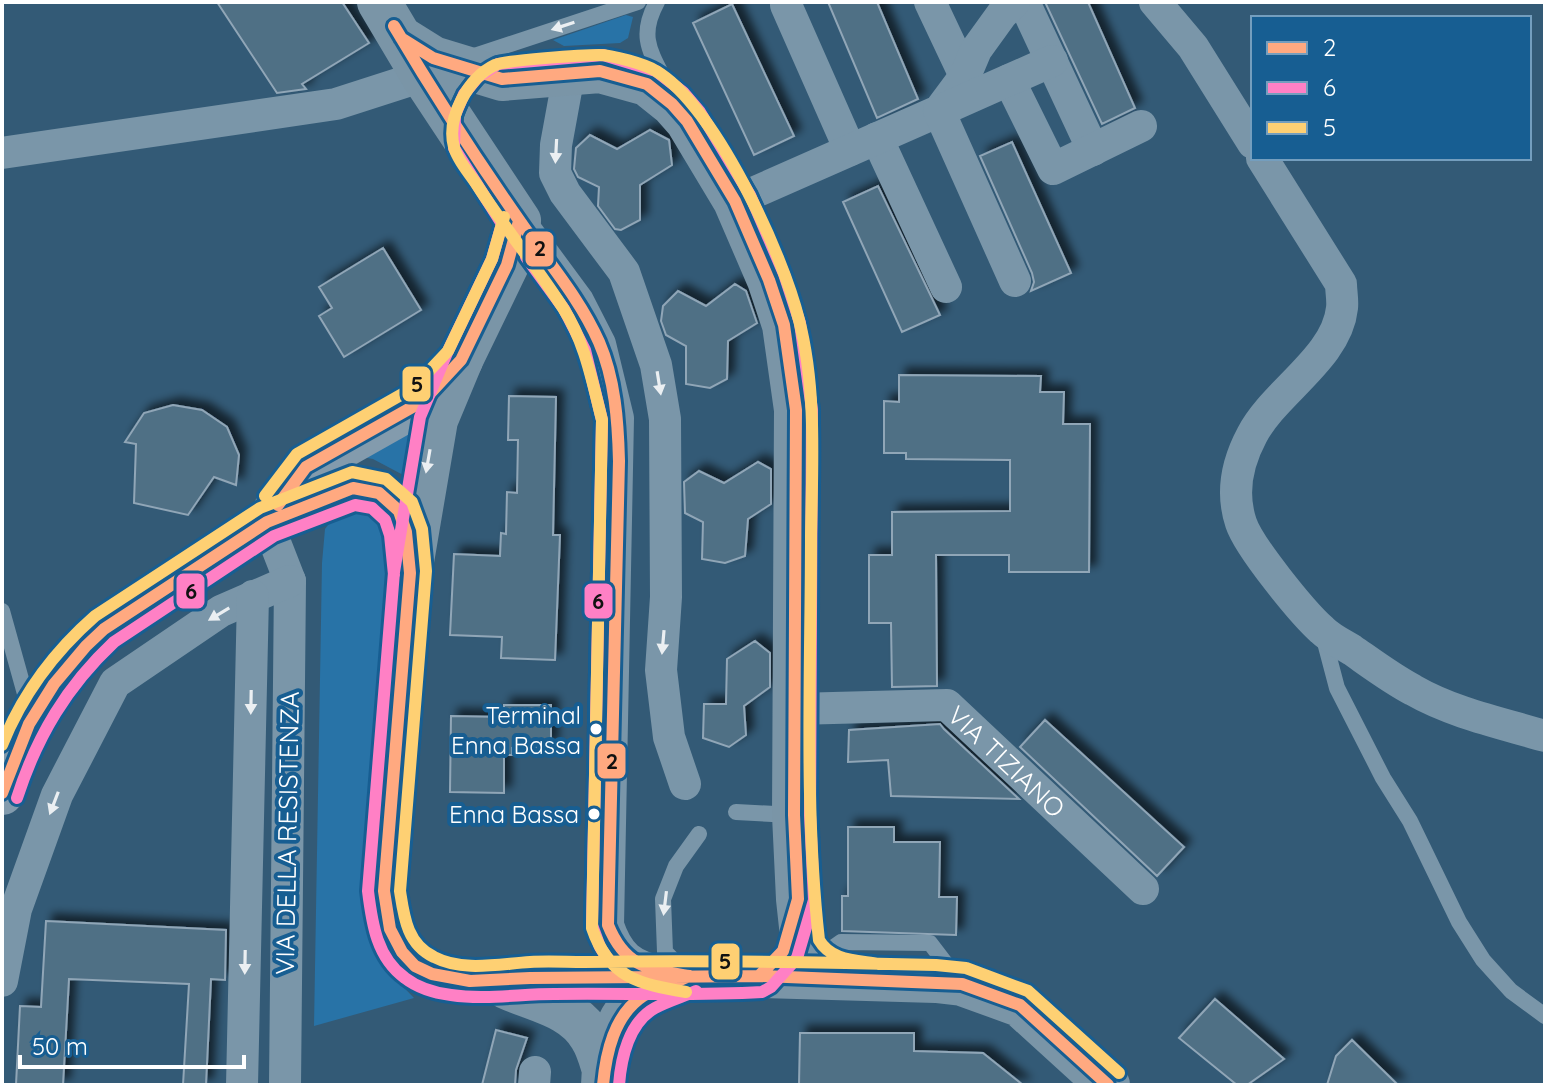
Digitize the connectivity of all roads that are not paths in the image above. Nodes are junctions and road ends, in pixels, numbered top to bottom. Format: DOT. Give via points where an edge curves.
graph roads {
  1 [pos="638,2"];
  2 [pos="657,2"];
  3 [pos="930,2"];
  4 [pos="1014,2"];
  5 [pos="1024,2"];
  6 [pos="1155,2"];
  7 [pos="786,5"];
  8 [pos="390,20"];
  9 [pos="534,36"];
  10 [pos="1052,61"];
  11 [pos="436,70"];
  12 [pos="569,74"];
  13 [pos="965,76"];
  14 [pos="502,79"];
  15 [pos="1009,80"];
  16 [pos="939,111"];
  17 [pos="687,121"];
  18 [pos="1141,126"];
  19 [pos="1251,140"];
  20 [pos="469,143"];
  21 [pos="864,144"];
  22 [pos="1093,150"];
  23 [pos="2,153"];
  24 [pos="1263,160"];
  25 [pos="735,201"];
  26 [pos="519,221"];
  27 [pos="1015,281"];
  28 [pos="946,287"];
  29 [pos="461,360"];
  30 [pos="267,522"];
  31 [pos="410,573"];
  32 [pos="290,581"];
  33 [pos="253,596"];
  34 [pos="2,611"];
  35 [pos="1322,630"];
  36 [pos="795,709"];
  37 [pos="31,717"];
  38 [pos="1545,736"];
  39 [pos="685,784"];
  40 [pos="2,793"];
  41 [pos="736,812"];
  42 [pos="810,817"];
  43 [pos="699,834"];
  44 [pos="1143,889"];
  45 [pos="798,899"];
  46 [pos="813,962"];
  47 [pos="689,976"];
  48 [pos="759,976"];
  49 [pos="876,980"];
  50 [pos="2,981"];
  51 [pos="496,982"];
  52 [pos="962,984"];
  53 [pos="1545,1016"];
  54 [pos="603,1076"];
  55 [pos="242,1085"];
  56 [pos="285,1085"];
  57 [pos="1108,1085"];
  1 -- 9 [label="lane, one-way"];
  2 -- 17 [label="lane" via="646,33 652,57"];
  3 -- 13 [label="street"];
  4 -- 13 [label="street" via="976,50"];
  5 -- 10 [label="street"];
  6 -- 19 [label="street" via="1193,47"];
  7 -- 21 [label="street"];
  8 -- 11 [label="main road" via="433,58"];
  9 -- 11 [label="lane"];
  9 -- 14 [label="lane"];
  10 -- 15 [label="street"];
  10 -- 22 [label="street"];
  11 -- 14 [label="main road"];
  11 -- 20 [label="main road"];
  11 -- 23 [label="street" via="336,104"];
  12 -- 14 [label="main road"];
  12 -- 17 [label="main road" via="600,71 647,84"];
  12 -- 39 [label="street, one-way" via="555,173 624,272 661,392 666,597 661,670 669,737"];
  13 -- 16 [label="street"];
  14 -- 20 [label="main road" via="478,102"];
  15 -- 16 [label="street"];
  15 -- 22 [label="street" via="1053,169"];
  16 -- 21 [label="street"];
  16 -- 27 [label="street"];
  17 -- 25 [label="main road"];
  18 -- 22 [label="street"];
  20 -- 26 [label="main road"];
  21 -- 25 [label="street"];
  21 -- 28 [label="street"];
  24 -- 35 [label="street" via="1341,284 1342,308 1324,350 1253,432 1236,495 1252,548"];
  25 -- 36 [label="main road" via="784,325 796,410"];
  26 -- 29 [label="main road" via="507,265"];
  26 -- 47 [label="street" via="578,301 600,344 618,418 608,925 620,953 638,965"];
  29 -- 30 [label="main road" via="423,401 306,467"];
  29 -- 31 [label="main road, one-way" via="436,420"];
  30 -- 31 [label="main road" via="353,488 379,493 399,511"];
  30 -- 32 [label="street, VIA DELLA RESISTENZA"];
  30 -- 37 [label="main road" via="104,629 81,649"];
  31 -- 51 [label="main road" via="384,891 389,925 392,937 419,970 446,980"];
  32 -- 33 [label="street"];
  32 -- 56 [label="street, VIA DELLA RESISTENZA"];
  33 -- 50 [label="street, one-way" via="221,611 115,683 57,795 16,909"];
  33 -- 55 [label="street, one-way"];
  34 -- 37 [label="lane"];
  35 -- 38 [label="street" via="1414,691"];
  35 -- 53 [label="lane" via="1337,688 1459,922 1511,991"];
  36 -- 42 [label="main road"];
  36 -- 44 [label="street, VIA TIZIANO" via="947,705"];
  37 -- 40 [label="main road"];
  41 -- 42 [label="lane"];
  42 -- 45 [label="main road"];
  43 -- 47 [label="lane, one-way" via="676,866 663,899 665,952"];
  45 -- 46 [label="main road" via="803,945"];
  45 -- 48 [label="main road" via="783,951"];
  46 -- 49 [label="main road" via="828,971"];
  46 -- 52 [label="lane" via="841,942 930,943"];
  47 -- 48 [label="main road"];
  47 -- 51 [label="main road"];
  47 -- 54 [label="main road" via="630,1006"];
  48 -- 49 [label="main road"];
  49 -- 52 [label="main road"];
  51 -- 54 [label="main road" via="559,1007 579,1022 591,1037"];
  52 -- 57 [label="main road" via="1020,1005"];
}
